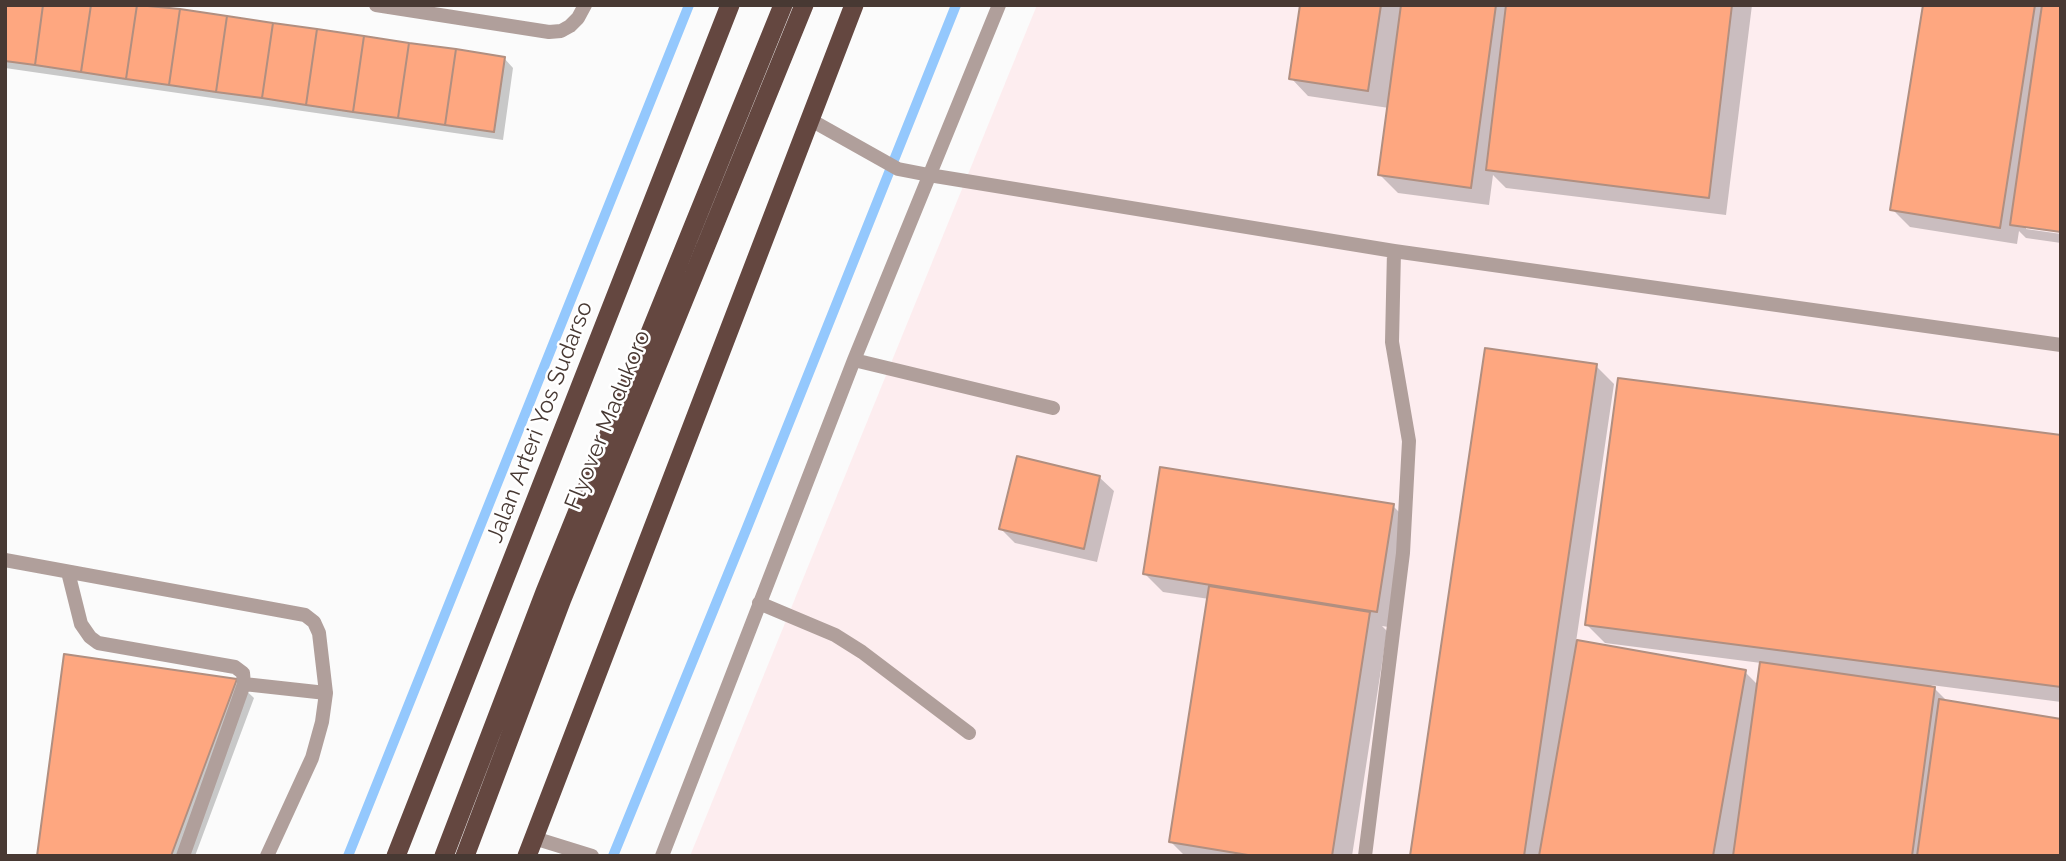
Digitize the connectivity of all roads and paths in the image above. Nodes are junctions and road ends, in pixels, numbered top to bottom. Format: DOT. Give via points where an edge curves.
graph roads {
  1 [pos="376,5"];
  2 [pos="585,5"];
  3 [pos="730,5"];
  4 [pos="783,5"];
  5 [pos="804,5"];
  6 [pos="854,5"];
  7 [pos="999,5"];
  8 [pos="808,119"];
  9 [pos="929,175"];
  10 [pos="1394,251"];
  11 [pos="2061,345"];
  12 [pos="854,360"];
  13 [pos="1053,408"];
  14 [pos="5,560"];
  15 [pos="68,572"];
  16 [pos="760,603"];
  17 [pos="244,684"];
  18 [pos="326,693"];
  19 [pos="969,733"];
  20 [pos="531,847"];
  21 [pos="183,856"];
  22 [pos="267,856"];
  23 [pos="396,856"];
  24 [pos="444,856"];
  25 [pos="465,856"];
  26 [pos="592,856"];
  27 [pos="662,856"];
  28 [pos="1365,856"];
  1 -- 2 [label="street" via="550,33 570,26"];
  3 -- 23 [label="highway, Jalan Arteri Yos Sudarso"];
  4 -- 24 [label="highway, Flyover Madukoro"];
  5 -- 25 [label="highway, Flyover Madukoro" via="562,599"];
  6 -- 8 [label="highway"];
  7 -- 9 [label="street"];
  8 -- 9 [label="street" via="898,169"];
  8 -- 20 [label="highway"];
  9 -- 10 [label="street"];
  9 -- 12 [label="street"];
  10 -- 11 [label="street"];
  10 -- 28 [label="street" via="1392,342 1409,440 1403,553"];
  12 -- 13 [label="street"];
  12 -- 16 [label="street"];
  14 -- 15 [label="street"];
  15 -- 17 [label="street" via="80,624 98,643 235,667 243,673"];
  15 -- 18 [label="street" via="305,615 317,626"];
  16 -- 19 [label="street" via="835,635"];
  16 -- 27 [label="street"];
  17 -- 18 [label="street"];
  17 -- 21 [label="street"];
  18 -- 22 [label="street" via="312,758"];
  20 -- 26 [label="street"];
}
